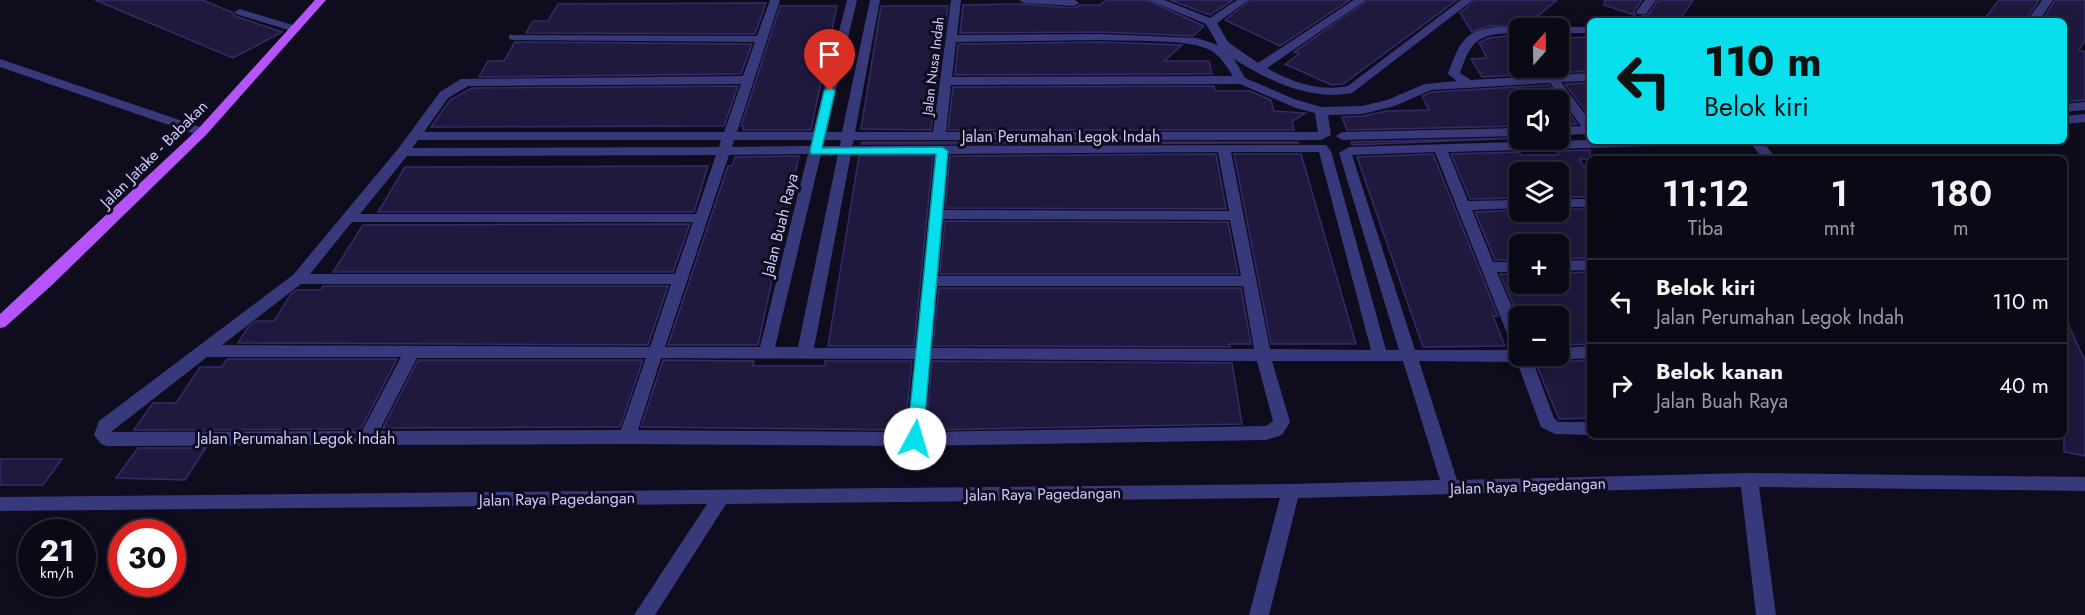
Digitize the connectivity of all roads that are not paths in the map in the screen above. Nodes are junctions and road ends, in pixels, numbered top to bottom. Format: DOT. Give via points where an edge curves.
graph roads {
  1 [pos="321,0"];
  2 [pos="775,0"];
  3 [pos="852,0"];
  4 [pos="875,0"];
  5 [pos="956,0"];
  6 [pos="1024,0"];
  7 [pos="1154,0"];
  8 [pos="1244,0"];
  9 [pos="1361,0"];
  10 [pos="1468,0"];
  11 [pos="1651,0"];
  12 [pos="2048,0"];
  13 [pos="1074,3"];
  14 [pos="240,12"];
  15 [pos="1642,12"];
  16 [pos="2035,18"];
  17 [pos="1211,22"];
  18 [pos="295,29"];
  19 [pos="1509,30"];
  20 [pos="1569,30"];
  21 [pos="1587,30"];
  22 [pos="513,37"];
  23 [pos="762,39"];
  24 [pos="951,39"];
  25 [pos="0,63"];
  26 [pos="1259,68"];
  27 [pos="1587,77"];
  28 [pos="1553,79"];
  29 [pos="748,80"];
  30 [pos="1240,80"];
  31 [pos="946,81"];
  32 [pos="1469,84"];
  33 [pos="2085,106"];
  34 [pos="2067,108"];
  35 [pos="1321,111"];
  36 [pos="2085,118"];
  37 [pos="2067,120"];
  38 [pos="1587,126"];
  39 [pos="1587,130"];
  40 [pos="1569,131"];
  41 [pos="202,132"];
  42 [pos="1509,132"];
  43 [pos="415,136"];
  44 [pos="729,136"];
  45 [pos="819,136"];
  46 [pos="848,136"];
  47 [pos="1342,136"];
  48 [pos="1323,142"];
  49 [pos="941,143"];
  50 [pos="1587,144"];
  51 [pos="1758,144"];
  52 [pos="1440,148"];
  53 [pos="1224,150"];
  54 [pos="815,151"];
  55 [pos="845,151"];
  56 [pos="403,152"];
  57 [pos="724,152"];
  58 [pos="1347,152"];
  59 [pos="1768,156"];
  60 [pos="1569,203"];
  61 [pos="1587,203"];
  62 [pos="1509,204"];
  63 [pos="1463,206"];
  64 [pos="936,214"];
  65 [pos="1237,216"];
  66 [pos="349,218"];
  67 [pos="701,218"];
  68 [pos="1587,265"];
  69 [pos="1569,266"];
  70 [pos="1488,267"];
  71 [pos="1509,267"];
  72 [pos="298,279"];
  73 [pos="681,279"];
  74 [pos="930,281"];
  75 [pos="1249,281"];
  76 [pos="1509,319"];
  77 [pos="0,323"];
  78 [pos="206,351"];
  79 [pos="412,352"];
  80 [pos="1587,352"];
  81 [pos="656,353"];
  82 [pos="766,353"];
  83 [pos="805,353"];
  84 [pos="1569,353"];
  85 [pos="923,354"];
  86 [pos="1263,355"];
  87 [pos="1380,356"];
  88 [pos="1410,356"];
  89 [pos="1509,356"];
  90 [pos="1527,366"];
  91 [pos="1587,429"];
  92 [pos="627,437"];
  93 [pos="367,438"];
  94 [pos="915,439"];
  95 [pos="1749,480"];
  96 [pos="2085,484"];
  97 [pos="1451,488"];
  98 [pos="1292,491"];
  99 [pos="722,497"];
  100 [pos="0,504"];
  101 [pos="644,615"];
  102 [pos="1259,615"];
  103 [pos="1766,615"];
  1 -- 18 [label="main road, Jalan Jatake - Babakan"];
  2 -- 23 [label="street"];
  3 -- 45 [label="street, Jalan Buah Raya"];
  4 -- 46 [label="street"];
  5 -- 24 [label="street, Jalan Nusa Indah"];
  6 -- 13 [label="street"];
  7 -- 17 [label="street"];
  8 -- 17 [label="street"];
  9 -- 26 [label="street"];
  10 -- 26 [label="street" via="1352,89 1303,88"];
  11 -- 15 [label="street"];
  12 -- 16 [label="street"];
  14 -- 18 [label="street"];
  17 -- 26 [label="street" via="1223,46"];
  18 -- 41 [label="main road, Jalan Jatake - Babakan"];
  19 -- 32 [label="street" via="1487,30 1472,36 1464,45 1454,74"];
  20 -- 21 [label="street"];
  22 -- 23 [label="street"];
  23 -- 29 [label="street"];
  24 -- 30 [label="street" via="1101,37 1197,41 1226,56"];
  24 -- 31 [label="street, Jalan Nusa Indah"];
  25 -- 41 [label="street"];
  27 -- 28 [label="street"];
  28 -- 32 [label="street"];
  28 -- 38 [label="street"];
  29 -- 43 [label="street, Jalan Perumahan Legok Indah" via="465,82 444,95"];
  29 -- 44 [label="street"];
  30 -- 31 [label="street"];
  30 -- 35 [label="street" via="1299,106"];
  31 -- 49 [label="street, Jalan Nusa Indah"];
  32 -- 35 [label="street" via="1429,87 1392,103 1362,110"];
  33 -- 34 [label="street"];
  35 -- 48 [label="street"];
  36 -- 37 [label="street"];
  39 -- 40 [label="street"];
  41 -- 77 [label="main road, Jalan Jatake - Babakan"];
  42 -- 47 [label="street"];
  43 -- 44 [label="street, Jalan Perumahan Legok Indah"];
  43 -- 56 [label="street, Jalan Perumahan Legok Indah"];
  44 -- 45 [label="street, Jalan Perumahan Legok Indah"];
  44 -- 57 [label="street"];
  45 -- 46 [label="street, Jalan Perumahan Legok Indah"];
  45 -- 54 [label="street, Jalan Buah Raya"];
  46 -- 49 [label="street, Jalan Perumahan Legok Indah"];
  46 -- 55 [label="street"];
  47 -- 48 [label="street"];
  47 -- 58 [label="street" via="1350,141"];
  48 -- 49 [label="street, Jalan Perumahan Legok Indah"];
  48 -- 53 [label="street, Jalan Perumahan Legok Indah"];
  48 -- 58 [label="street" via="1335,154"];
  48 -- 87 [label="street"];
  49 -- 53 [label="street, Jalan Perumahan Legok Indah"];
  49 -- 55 [label="street, Jalan Perumahan Legok Indah"];
  49 -- 64 [label="street, Jalan Perumahan Legok Indah"];
  50 -- 52 [label="street"];
  51 -- 59 [label="street"];
  52 -- 58 [label="street"];
  52 -- 63 [label="street"];
  53 -- 65 [label="street, Jalan Perumahan Legok Indah"];
  54 -- 55 [label="street, Jalan Perumahan Legok Indah"];
  54 -- 57 [label="street, Jalan Perumahan Legok Indah"];
  54 -- 82 [label="street, Jalan Buah Raya"];
  55 -- 83 [label="street"];
  56 -- 57 [label="street, Jalan Perumahan Legok Indah"];
  56 -- 66 [label="street, Jalan Perumahan Legok Indah"];
  57 -- 67 [label="street"];
  58 -- 88 [label="street"];
  60 -- 61 [label="street"];
  62 -- 63 [label="street"];
  63 -- 70 [label="street"];
  64 -- 65 [label="street"];
  64 -- 74 [label="street, Jalan Perumahan Legok Indah"];
  65 -- 75 [label="street, Jalan Perumahan Legok Indah"];
  66 -- 67 [label="street"];
  66 -- 72 [label="street, Jalan Perumahan Legok Indah"];
  67 -- 73 [label="street"];
  68 -- 69 [label="street"];
  70 -- 71 [label="street"];
  70 -- 76 [label="street"];
  72 -- 73 [label="street"];
  72 -- 78 [label="street, Jalan Perumahan Legok Indah"];
  73 -- 81 [label="street"];
  74 -- 75 [label="street"];
  74 -- 85 [label="street, Jalan Perumahan Legok Indah"];
  75 -- 86 [label="street, Jalan Perumahan Legok Indah"];
  78 -- 79 [label="street"];
  78 -- 93 [label="street, Jalan Perumahan Legok Indah" via="105,426 102,435 107,439"];
  79 -- 81 [label="street"];
  79 -- 93 [label="street"];
  80 -- 84 [label="street"];
  81 -- 82 [label="street"];
  81 -- 92 [label="street"];
  82 -- 83 [label="street"];
  83 -- 85 [label="street"];
  85 -- 86 [label="street"];
  85 -- 94 [label="street, Jalan Perumahan Legok Indah"];
  86 -- 87 [label="street"];
  86 -- 94 [label="street, Jalan Perumahan Legok Indah" via="1282,422 1276,430 1266,433"];
  87 -- 88 [label="street"];
  88 -- 89 [label="street"];
  88 -- 97 [label="street"];
  90 -- 91 [label="street" via="1547,422 1555,428"];
  92 -- 93 [label="street, Jalan Perumahan Legok Indah"];
  92 -- 94 [label="street, Jalan Perumahan Legok Indah"];
  95 -- 96 [label="street, Jalan Raya Pagedangan"];
  95 -- 97 [label="street, Jalan Raya Pagedangan"];
  95 -- 103 [label="street"];
  97 -- 98 [label="street, Jalan Raya Pagedangan"];
  98 -- 99 [label="street, Jalan Raya Pagedangan"];
  98 -- 102 [label="street"];
  99 -- 100 [label="street, Jalan Raya Pagedangan"];
  99 -- 101 [label="street"];
}
